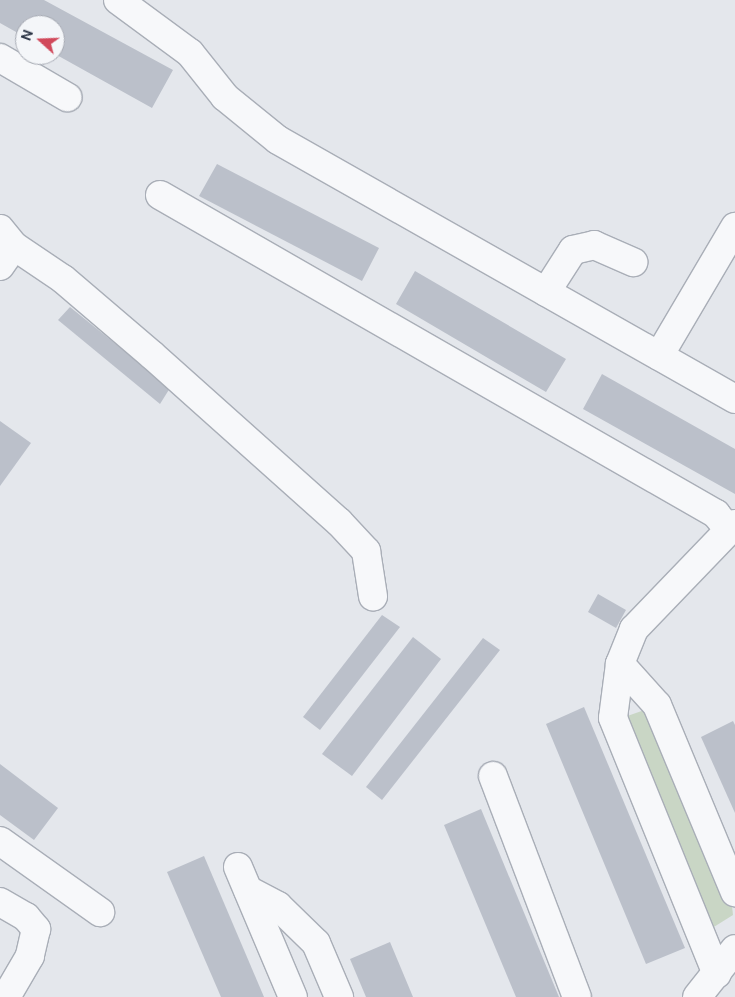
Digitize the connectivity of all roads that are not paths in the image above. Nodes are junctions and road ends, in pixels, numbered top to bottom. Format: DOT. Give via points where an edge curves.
graph roads {
  1 [pos="118,0"];
  2 [pos="0,58"];
  3 [pos="67,97"];
  4 [pos="160,196"];
  5 [pos="734,227"];
  6 [pos="5,247"];
  7 [pos="633,262"];
  8 [pos="546,292"];
  9 [pos="659,356"];
  10 [pos="735,399"];
  11 [pos="732,527"];
  12 [pos="373,596"];
  13 [pos="620,664"];
  14 [pos="493,776"];
  15 [pos="0,841"];
  16 [pos="735,892"];
  17 [pos="0,902"];
  18 [pos="100,912"];
  19 [pos="735,949"];
  20 [pos="717,974"];
  21 [pos="6,997"];
  22 [pos="293,997"];
  23 [pos="339,997"];
  24 [pos="577,997"];
  25 [pos="697,997"];
  1 -- 8 [label="street" via="190,53 225,97 278,140"];
  2 -- 3 [label="street"];
  4 -- 11 [label="street" via="716,514"];
  5 -- 9 [label="street"];
  6 -- 12 [label="street" via="152,355 339,522 366,551"];
  7 -- 8 [label="street" via="594,245 573,250"];
  8 -- 9 [label="street"];
  9 -- 10 [label="street"];
  11 -- 13 [label="street" via="634,629"];
  13 -- 16 [label="street" via="657,705"];
  13 -- 20 [label="street" via="613,718"];
  14 -- 24 [label="street"];
  15 -- 18 [label="street"];
  17 -- 21 [label="street" via="26,917 36,929 30,956"];
  19 -- 20 [label="street"];
  20 -- 25 [label="street"];
  22 -- 23 [label="street" via="243,878 316,943"];
}
